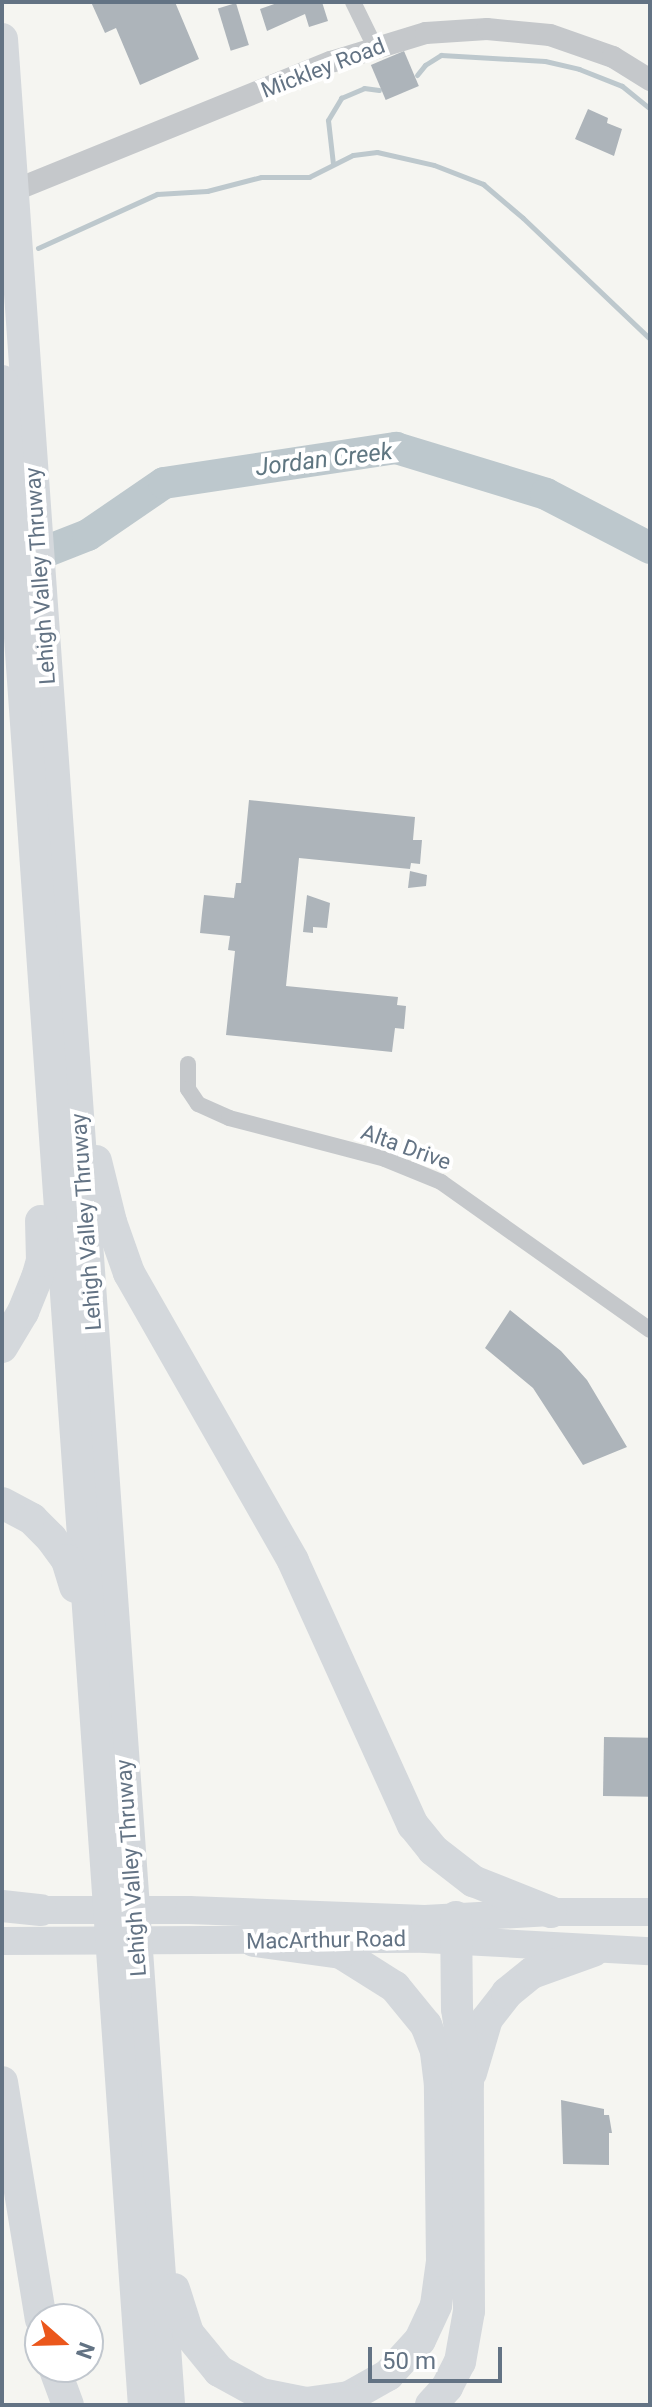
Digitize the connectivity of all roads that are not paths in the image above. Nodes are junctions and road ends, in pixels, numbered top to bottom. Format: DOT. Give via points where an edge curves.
graph roads {
  1 [pos="353,2"];
  2 [pos="2,39"];
  3 [pos="375,47"];
  4 [pos="650,80"];
  5 [pos="2,196"];
  6 [pos="2,381"];
  7 [pos="22,489"];
  8 [pos="36,699"];
  9 [pos="38,894"];
  10 [pos="188,1064"];
  11 [pos="76,1073"];
  12 [pos="650,1330"];
  13 [pos="2,1347"];
  14 [pos="2,1503"];
  15 [pos="91,1674"];
  16 [pos="2,1906"];
  17 [pos="41,1910"];
  18 [pos="551,1912"];
  19 [pos="650,1912"];
  20 [pos="456,1929"];
  21 [pos="2,1941"];
  22 [pos="254,1941"];
  23 [pos="593,1951"];
  24 [pos="650,1951"];
  25 [pos="2,2082"];
  26 [pos="468,2084"];
  27 [pos="156,2220"];
  28 [pos="38,2303"];
  29 [pos="60,2383"];
  30 [pos="68,2405"];
  31 [pos="144,2405"];
  32 [pos="169,2405"];
  33 [pos="431,2405"];
  1 -- 3 [label="street"];
  2 -- 7 [label="highway, Lehigh Valley Thruway" via="15,231"];
  3 -- 4 [label="street, Mickley Road" via="426,33 514,30 583,44"];
  3 -- 5 [label="street, Mickley Road"];
  6 -- 7 [label="highway, Lehigh Valley Thruway"];
  7 -- 8 [label="highway, Lehigh Valley Thruway"];
  8 -- 9 [label="highway, Lehigh Valley Thruway"];
  8 -- 11 [label="highway, Lehigh Valley Thruway"];
  9 -- 13 [label="highway" via="42,1261 27,1303"];
  9 -- 15 [label="highway, Lehigh Valley Thruway"];
  10 -- 12 [label="street, Alta Drive" via="188,1089 198,1104 229,1118 385,1159 441,1182"];
  11 -- 18 [label="highway" via="111,1222 129,1273 293,1561 406,1812 428,1844 459,1871 495,1892"];
  11 -- 27 [label="highway, Lehigh Valley Thruway"];
  14 -- 15 [label="highway" via="42,1527 67,1560"];
  15 -- 31 [label="highway, Lehigh Valley Thruway"];
  16 -- 17 [label="highway"];
  17 -- 20 [label="highway, MacArthur Road" via="189,1910"];
  18 -- 19 [label="highway, MacArthur Road"];
  18 -- 20 [label="highway, MacArthur Road"];
  20 -- 22 [label="highway, MacArthur Road"];
  20 -- 23 [label="highway, MacArthur Road"];
  20 -- 26 [label="highway" via="457,2009"];
  21 -- 22 [label="highway, MacArthur Road"];
  22 -- 27 [label="highway" via="341,1953 356,1960 403,1995 432,2037 440,2085 442,2261 432,2317 400,2365 361,2391 306,2403 261,2394 219,2371 188,2333"];
  23 -- 24 [label="highway, MacArthur Road"];
  23 -- 26 [label="highway" via="532,1973 507,1993 484,2026"];
  25 -- 28 [label="highway"];
  26 -- 33 [label="highway" via="467,2331 454,2376"];
  27 -- 32 [label="highway, Lehigh Valley Thruway"];
  29 -- 30 [label="highway"];
}
